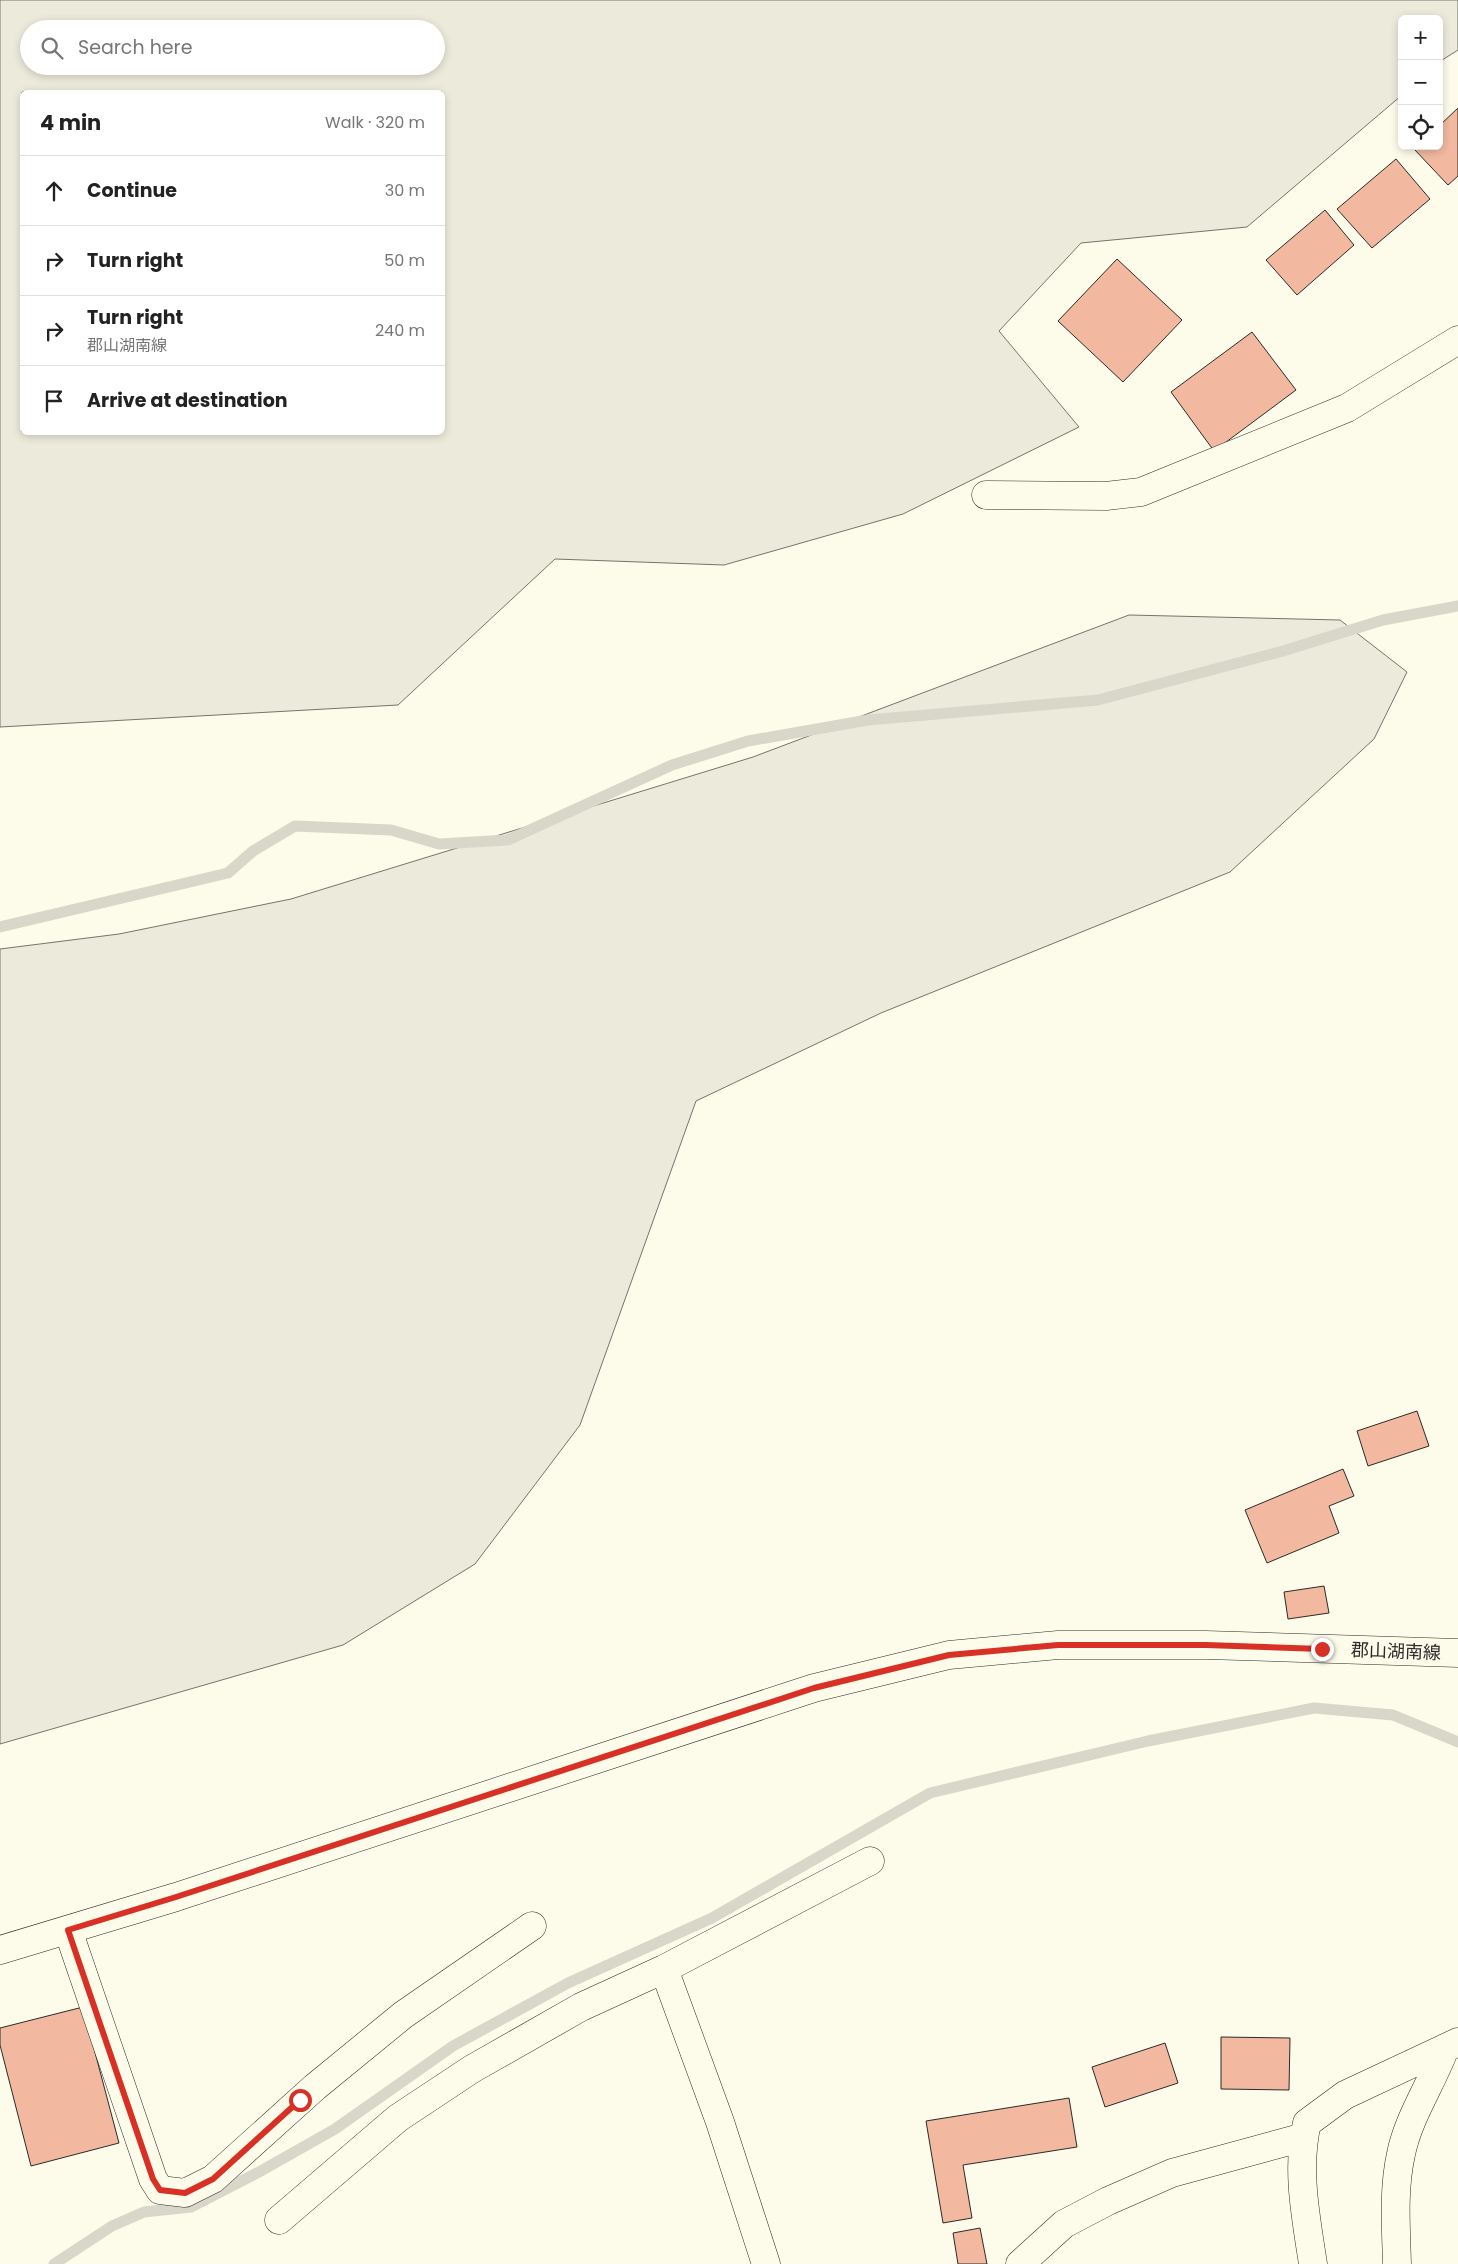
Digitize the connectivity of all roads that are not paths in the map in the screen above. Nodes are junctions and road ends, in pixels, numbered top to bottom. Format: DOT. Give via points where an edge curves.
graph roads {
  1 [pos="1458,340"];
  2 [pos="986,495"];
  3 [pos="1458,1653"];
  4 [pos="870,1861"];
  5 [pos="532,1926"];
  6 [pos="68,1930"];
  7 [pos="0,1950"];
  8 [pos="664,1969"];
  9 [pos="1451,2045"];
  10 [pos="1304,2136"];
  11 [pos="279,2220"];
  12 [pos="766,2264"];
  13 [pos="1020,2264"];
  14 [pos="1313,2264"];
  15 [pos="1396,2264"];
  1 -- 2 [label="street" via="1347,408 1141,492 1106,496"];
  3 -- 6 [label="street, 郡山湖南線" via="1206,1645 1058,1645 949,1655 814,1688"];
  4 -- 8 [label="street"];
  5 -- 6 [label="street" via="403,2015 315,2086 213,2179 185,2193 160,2190 153,2179"];
  6 -- 7 [label="street, 郡山湖南線"];
  8 -- 11 [label="street" via="581,2007 458,2078 398,2118"];
  8 -- 12 [label="street" via="720,2122"];
  9 -- 10 [label="street" via="1345,2095 1307,2122"];
  9 -- 15 [label="street" via="1419,2104 1401,2152 1395,2201"];
  10 -- 13 [label="street" via="1172,2173 1108,2201 1064,2224"];
  10 -- 14 [label="street" via="1302,2182"];
}
